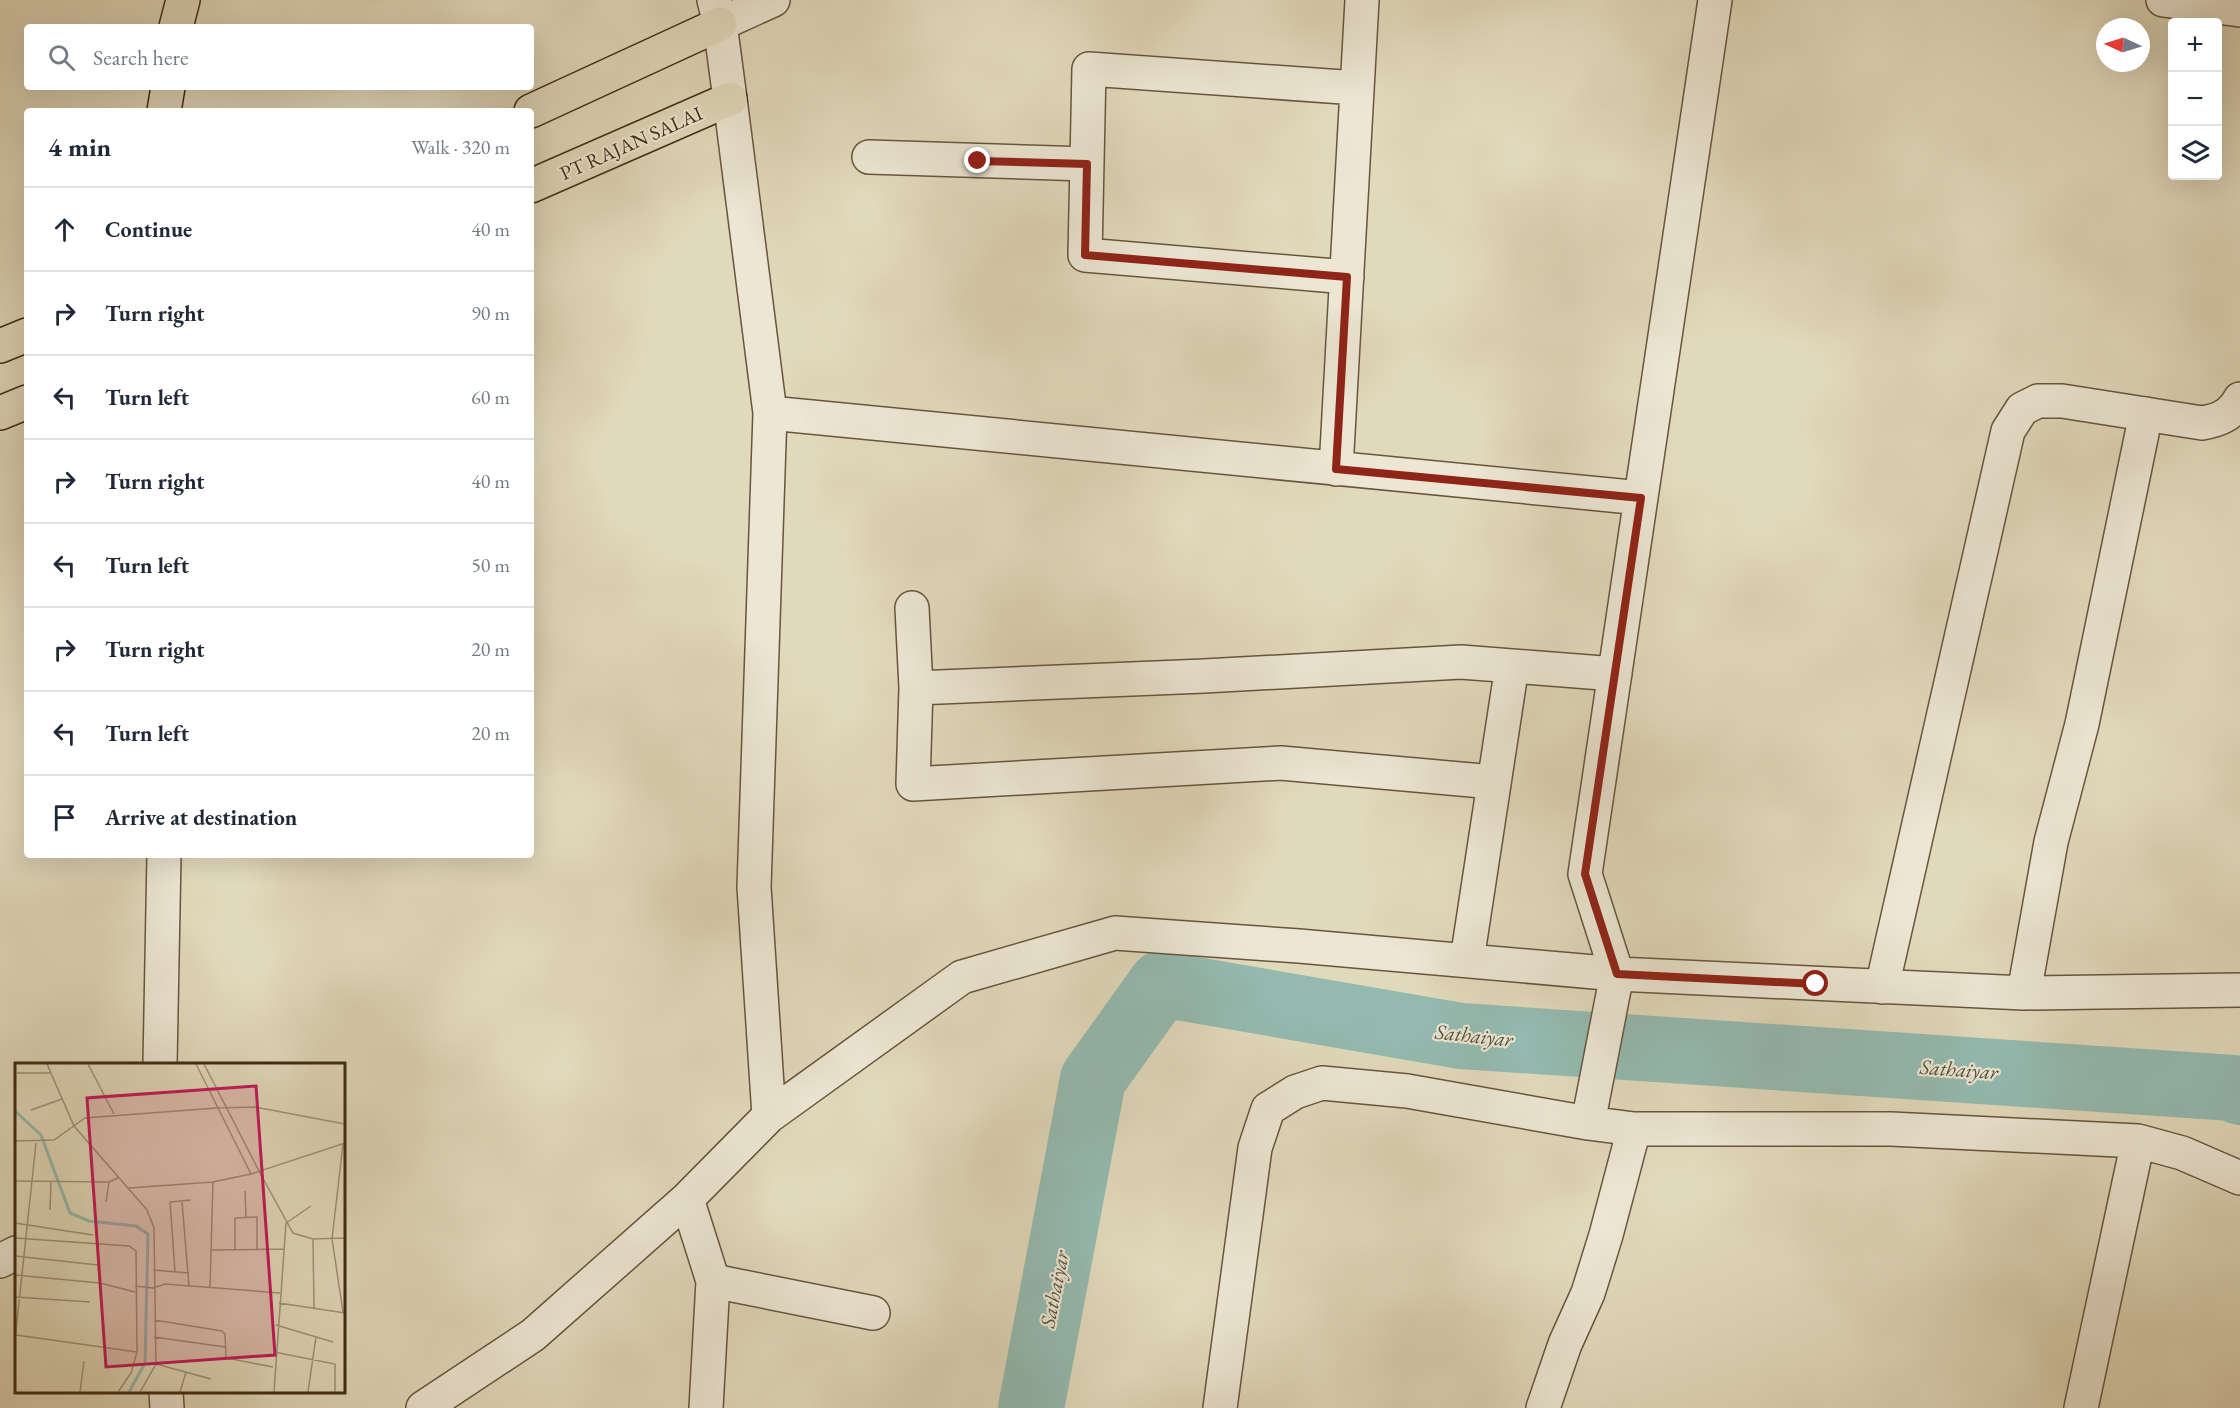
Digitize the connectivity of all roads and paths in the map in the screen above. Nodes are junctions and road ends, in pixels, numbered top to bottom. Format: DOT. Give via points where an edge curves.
graph roads {
  1 [pos="183,0"];
  2 [pos="772,0"];
  3 [pos="1362,0"];
  4 [pos="1715,0"];
  5 [pos="2163,0"];
  6 [pos="2226,6"];
  7 [pos="717,12"];
  8 [pos="177,24"];
  9 [pos="1357,88"];
  10 [pos="168,90"];
  11 [pos="730,99"];
  12 [pos="164,108"];
  13 [pos="534,109"];
  14 [pos="868,157"];
  15 [pos="1087,164"];
  16 [pos="534,185"];
  17 [pos="1347,277"];
  18 [pos="24,336"];
  19 [pos="0,346"];
  20 [pos="2240,399"];
  21 [pos="24,403"];
  22 [pos="0,413"];
  23 [pos="770,413"];
  24 [pos="2146,414"];
  25 [pos="1336,469"];
  26 [pos="1641,498"];
  27 [pos="912,608"];
  28 [pos="1512,666"];
  29 [pos="1615,674"];
  30 [pos="916,688"];
  31 [pos="1494,782"];
  32 [pos="164,858"];
  33 [pos="1467,960"];
  34 [pos="1617,974"];
  35 [pos="1882,987"];
  36 [pos="2240,990"];
  37 [pos="2024,993"];
  38 [pos="160,1063"];
  39 [pos="769,1116"];
  40 [pos="1588,1123"];
  41 [pos="1634,1129"];
  42 [pos="2138,1141"];
  43 [pos="2240,1178"];
  44 [pos="687,1199"];
  45 [pos="15,1254"];
  46 [pos="0,1261"];
  47 [pos="713,1281"];
  48 [pos="873,1313"];
  49 [pos="166,1393"];
  50 [pos="167,1408"];
  51 [pos="423,1408"];
  52 [pos="706,1408"];
  53 [pos="1220,1408"];
  54 [pos="1543,1408"];
  55 [pos="2081,1408"];
  1 -- 8 [label="main road"];
  2 -- 7 [label="street"];
  3 -- 9 [label="street"];
  4 -- 26 [label="street"];
  5 -- 6 [label="street"];
  7 -- 11 [label="street"];
  7 -- 13 [label="main road"];
  9 -- 15 [label="street" via="1089,69"];
  9 -- 17 [label="street"];
  10 -- 12 [label="main road"];
  11 -- 16 [label="main road, PT RAJAN SALAI"];
  11 -- 23 [label="street"];
  14 -- 15 [label="street"];
  15 -- 17 [label="street" via="1085,255"];
  17 -- 25 [label="street"];
  18 -- 19 [label="main road"];
  20 -- 24 [label="street" via="2234,410 2220,420 2202,423"];
  21 -- 22 [label="main road"];
  23 -- 25 [label="street"];
  23 -- 39 [label="street" via="754,887"];
  24 -- 35 [label="street" via="2038,401 2022,409 2008,431"];
  24 -- 37 [label="street" via="2082,724 2051,842"];
  25 -- 26 [label="street"];
  26 -- 29 [label="street"];
  27 -- 30 [label="street"];
  28 -- 29 [label="street"];
  28 -- 30 [label="street" via="1461,662"];
  28 -- 31 [label="street"];
  29 -- 34 [label="street" via="1585,874"];
  30 -- 31 [label="street" via="913,784 1281,763"];
  31 -- 33 [label="street"];
  32 -- 38 [label="street"];
  33 -- 34 [label="street"];
  33 -- 39 [label="street" via="1115,933 962,977"];
  34 -- 35 [label="street"];
  34 -- 40 [label="street"];
  35 -- 37 [label="street"];
  36 -- 37 [label="street"];
  39 -- 44 [label="street"];
  40 -- 41 [label="street"];
  40 -- 53 [label="street" via="1407,1091 1322,1083 1295,1092 1268,1109 1255,1148"];
  41 -- 42 [label="street" via="1891,1129"];
  41 -- 54 [label="street" via="1588,1293"];
  42 -- 43 [label="street" via="2182,1153"];
  42 -- 55 [label="street"];
  44 -- 47 [label="street"];
  44 -- 51 [label="street" via="533,1335"];
  45 -- 46 [label="street"];
  47 -- 48 [label="street"];
  47 -- 52 [label="street"];
  49 -- 50 [label="street"];
}
